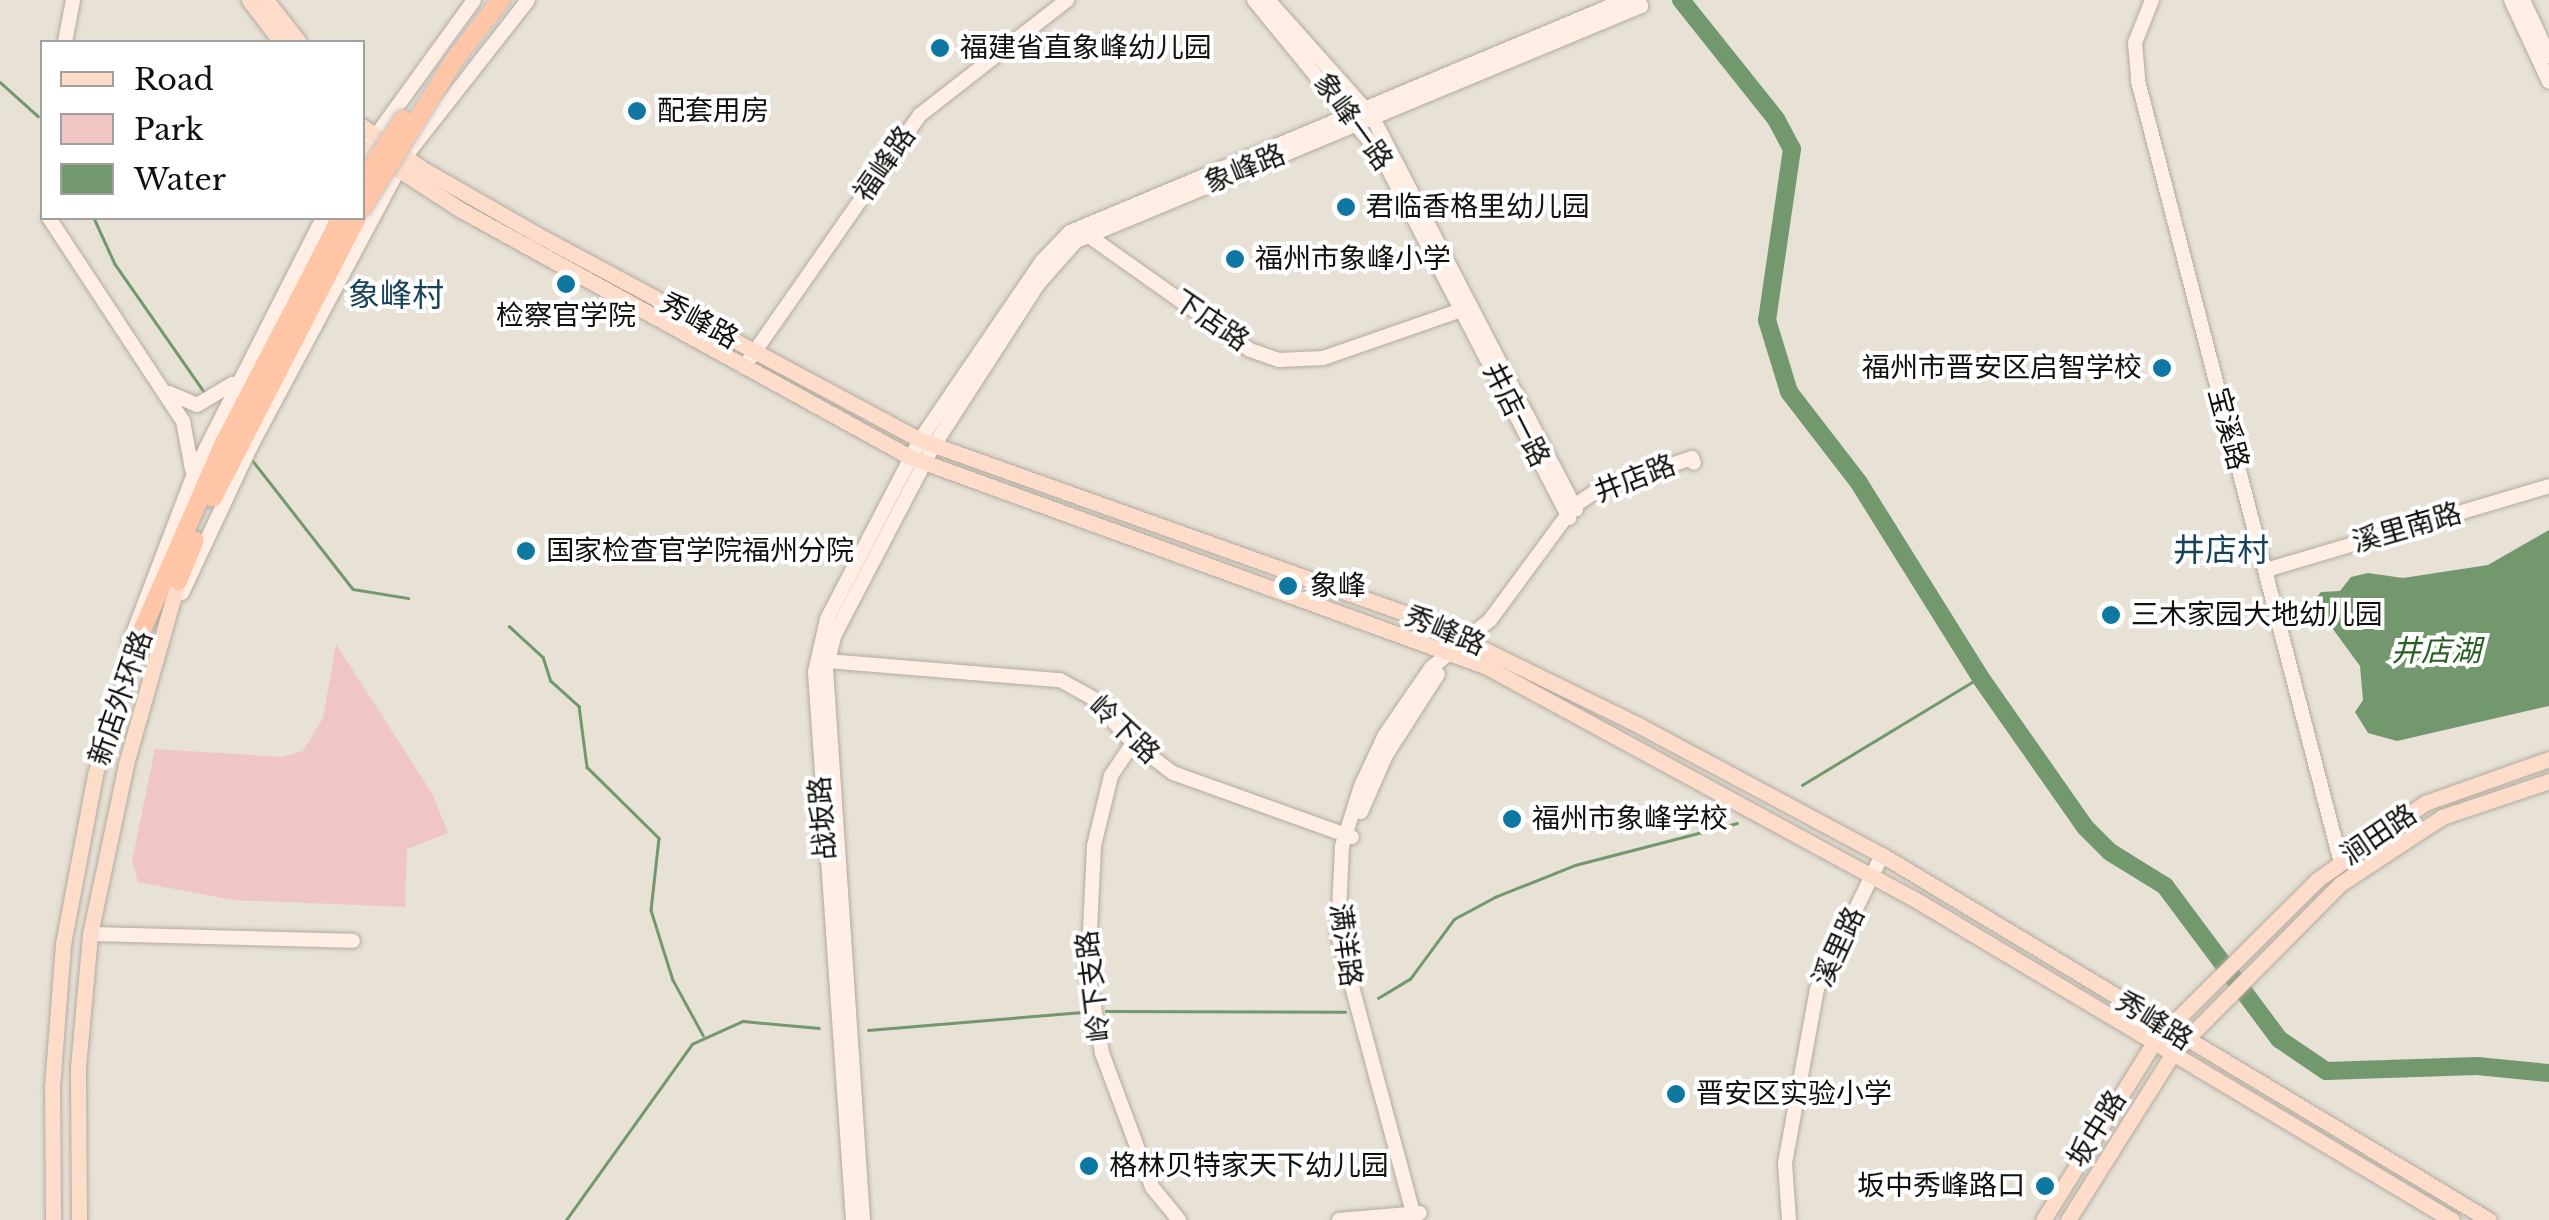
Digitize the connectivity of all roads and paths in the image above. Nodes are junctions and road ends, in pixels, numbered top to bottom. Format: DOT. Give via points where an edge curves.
graph roads {
  1 [pos="73,0"];
  2 [pos="249,0"];
  3 [pos="266,0"];
  4 [pos="474,0"];
  5 [pos="487,0"];
  6 [pos="501,0"];
  7 [pos="528,0"];
  8 [pos="1067,0"];
  9 [pos="1254,0"];
  10 [pos="1268,0"];
  11 [pos="1625,0"];
  12 [pos="1638,0"];
  13 [pos="2152,0"];
  14 [pos="2509,0"];
  15 [pos="2523,0"];
  16 [pos="65,40"];
  17 [pos="279,40"];
  18 [pos="297,40"];
  19 [pos="2549,56"];
  20 [pos="2549,82"];
  21 [pos="1363,116"];
  22 [pos="367,147"];
  23 [pos="401,164"];
  24 [pos="365,178"];
  25 [pos="365,203"];
  26 [pos="49,220"];
  27 [pos="322,220"];
  28 [pos="340,220"];
  29 [pos="356,220"];
  30 [pos="1082,232"];
  31 [pos="1468,308"];
  32 [pos="754,352"];
  33 [pos="141,357"];
  34 [pos="744,368"];
  35 [pos="214,404"];
  36 [pos="926,443"];
  37 [pos="918,460"];
  38 [pos="191,480"];
  39 [pos="2549,486"];
  40 [pos="1572,513"];
  41 [pos="2266,570"];
  42 [pos="178,581"];
  43 [pos="166,626"];
  44 [pos="137,642"];
  45 [pos="1460,646"];
  46 [pos="827,661"];
  47 [pos="118,689"];
  48 [pos="1133,743"];
  49 [pos="2549,759"];
  50 [pos="2549,781"];
  51 [pos="1348,836"];
  52 [pos="1882,855"];
  53 [pos="2340,860"];
  54 [pos="1873,875"];
  55 [pos="90,934"];
  56 [pos="353,941"];
  57 [pos="2160,1035"];
  58 [pos="2178,1046"];
  59 [pos="1418,1217"];
  60 [pos="54,1220"];
  61 [pos="79,1220"];
  62 [pos="853,1220"];
  63 [pos="863,1220"];
  64 [pos="1179,1220"];
  65 [pos="1339,1220"];
  66 [pos="1789,1220"];
  67 [pos="2043,1220"];
  68 [pos="2068,1220"];
  69 [pos="2452,1220"];
  70 [pos="2489,1220"];
  1 -- 16 [label="main road"];
  2 -- 17 [label="main road"];
  3 -- 18 [label="main road"];
  4 -- 22 [label="main road"];
  5 -- 24 [label="highway, bridge"];
  6 -- 25 [label="highway, bridge" via="455,58"];
  7 -- 23 [label="main road"];
  8 -- 32 [label="main road, 福峰路" via="920,115"];
  9 -- 21 [label="main road, 象峰一路"];
  10 -- 21 [label="main road, 象峰一路"];
  11 -- 21 [label="main road, 象峰路"];
  12 -- 21 [label="main road, 象峰路" via="1640,6"];
  13 -- 41 [label="main road, 宝溪路" via="2134,43 2136,71"];
  14 -- 20 [label="main road"];
  15 -- 19 [label="main road"];
  21 -- 30 [label="main road, 象峰路"];
  21 -- 31 [label="main road, 象峰一路"];
  22 -- 23 [label="main road, 秀峰路"];
  23 -- 32 [label="main road, 秀峰路"];
  23 -- 34 [label="main road"];
  23 -- 43 [label="main road" via="251,446"];
  26 -- 33 [label="main road"];
  27 -- 35 [label="main road" via="243,371"];
  28 -- 44 [label="highway, 新店外环路" via="225,441"];
  29 -- 42 [label="highway, 新店外环路" via="242,435"];
  30 -- 31 [label="main road, 下店路" via="1243,345 1279,360 1323,358"];
  30 -- 36 [label="main road, 象峰路"];
  31 -- 40 [label="main road, 井店一路"];
  32 -- 34 [label="main road, 福峰路"];
  32 -- 36 [label="main road, 秀峰路"];
  33 -- 35 [label="main road" via="175,398"];
  33 -- 38 [label="main road" via="190,435"];
  34 -- 37 [label="main road"];
  35 -- 38 [label="main road" via="216,427"];
  36 -- 37 [label="main road, 战坂路"];
  36 -- 45 [label="main road, 秀峰路"];
  37 -- 45 [label="main road"];
  37 -- 46 [label="main road, 战坂路"];
  37 -- 62 [label="main road, 战坂路" via="827,620 815,672"];
  38 -- 47 [label="main road" via="138,614"];
  39 -- 41 [label="main road, 溪里南路"];
  40 -- 40 [label="main road, 井店路" via="1604,494 1694,463 1692,458 1601,488"];
  40 -- 45 [label="main road, 井店路" via="1496,624"];
  41 -- 53 [label="main road, 宝溪路"];
  42 -- 43 [label="main road, 新店外环路"];
  43 -- 55 [label="main road, 新店外环路" via="126,764"];
  44 -- 47 [label="main road, 新店外环路"];
  45 -- 51 [label="main road, 满洋路" via="1385,734"];
  45 -- 52 [label="main road, 秀峰路"];
  45 -- 54 [label="main road"];
  46 -- 48 [label="main road, 岭下路" via="1052,678 1092,698"];
  46 -- 63 [label="main road, 战坂路"];
  47 -- 60 [label="main road, 新店外环路" via="85,815 62,944 52,1086"];
  48 -- 51 [label="main road, 岭下路" via="1194,783"];
  48 -- 64 [label="main road, 岭下支路" via="1110,776 1094,846 1088,972 1102,1054 1152,1187"];
  49 -- 53 [label="main road, 涧田路" via="2424,804"];
  50 -- 58 [label="main road, 涧田路" via="2455,811 2379,853"];
  51 -- 59 [label="main road, 满洋路" via="1348,949"];
  52 -- 54 [label="main road, 溪里路"];
  52 -- 57 [label="main road, 秀峰路"];
  53 -- 57 [label="main road, 涧田路"];
  54 -- 57 [label="main road"];
  54 -- 66 [label="main road, 溪里路" via="1817,989 1785,1163"];
  55 -- 56 [label="main road"];
  55 -- 61 [label="main road, 新店外环路" via="78,1067"];
  57 -- 58 [label="main road, 秀峰路"];
  57 -- 67 [label="main road, 坂中路"];
  58 -- 68 [label="main road, 坂中路"];
  58 -- 69 [label="main road, 秀峰路"];
  58 -- 70 [label="main road, 秀峰路"];
  59 -- 65 [label="main road"];
}
